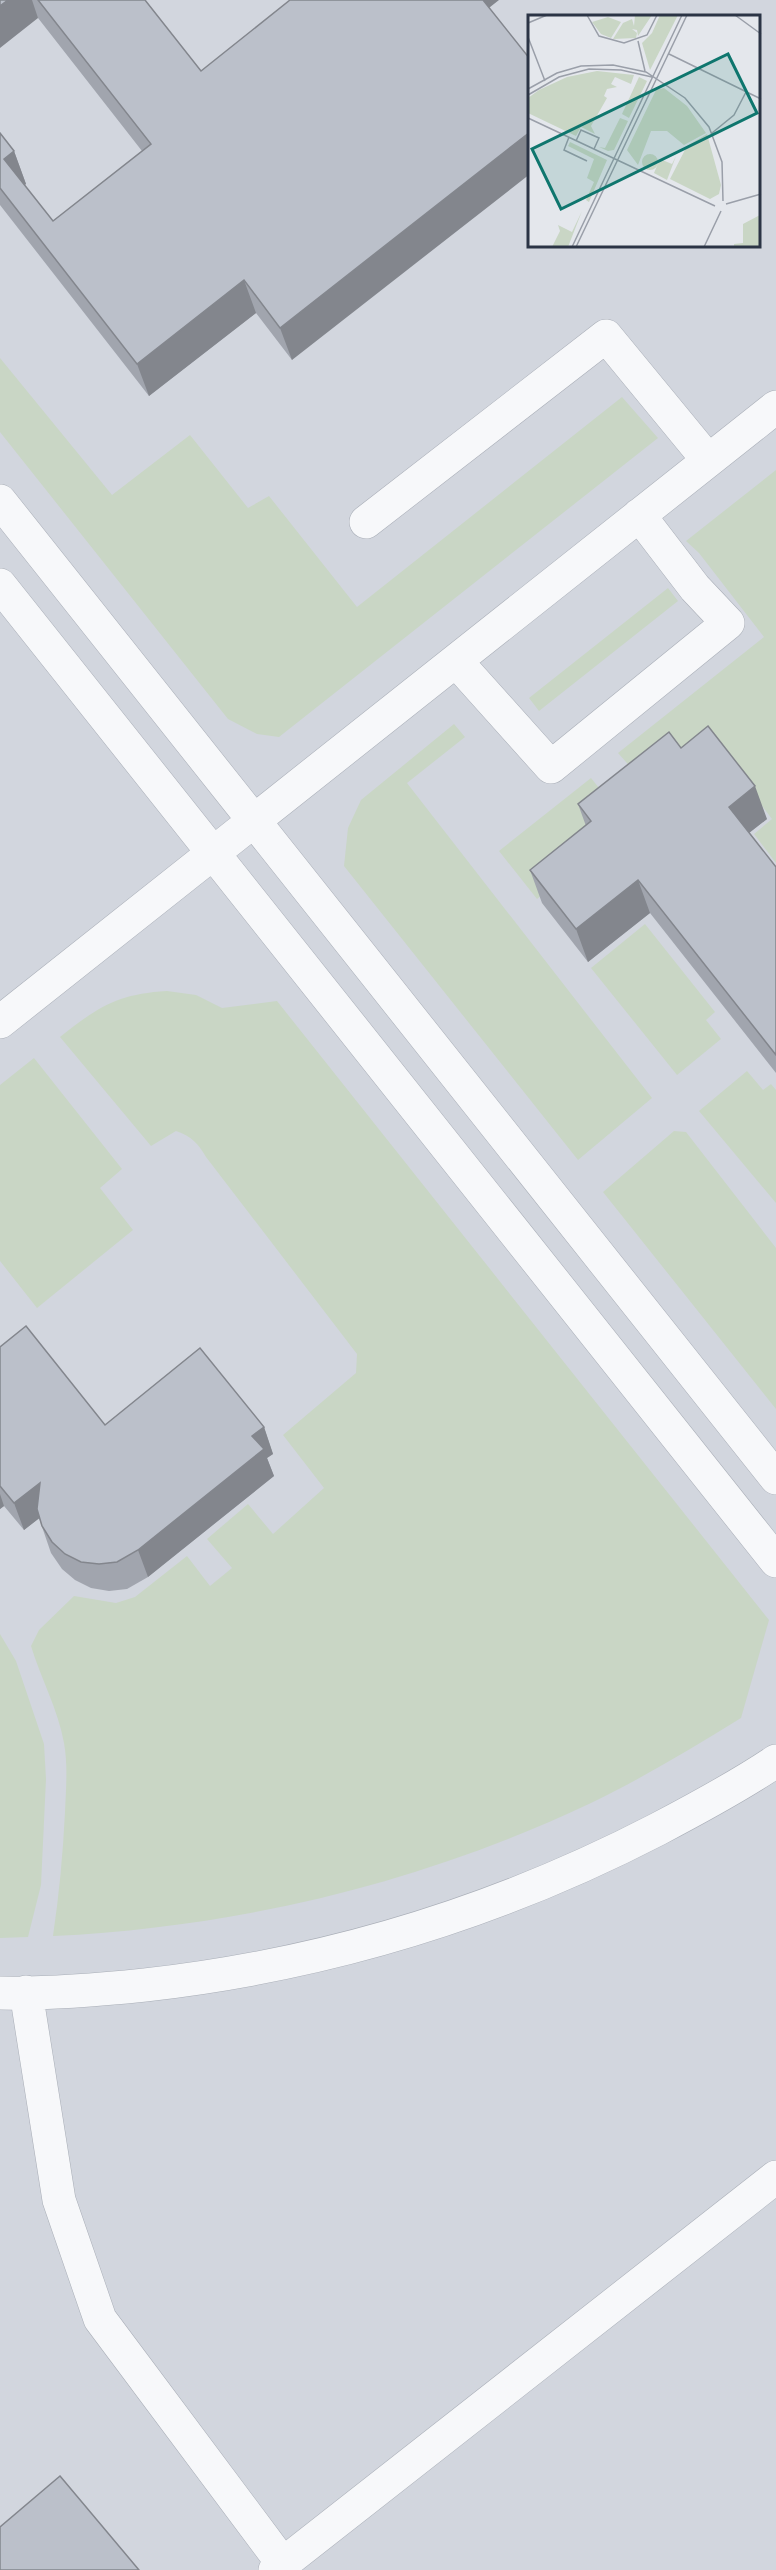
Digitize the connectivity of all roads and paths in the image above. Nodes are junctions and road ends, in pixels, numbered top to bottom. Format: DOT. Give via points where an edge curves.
graph roads {
  1 [pos="776,406"];
  2 [pos="708,460"];
  3 [pos="0,501"];
  4 [pos="639,515"];
  5 [pos="366,522"];
  6 [pos="0,585"];
  7 [pos="456,661"];
  8 [pos="254,820"];
  9 [pos="213,853"];
  10 [pos="0,1022"];
  11 [pos="776,1478"];
  12 [pos="776,1561"];
  13 [pos="776,1761"];
  14 [pos="13,1993"];
  15 [pos="776,2177"];
  16 [pos="279,2567"];
  1 -- 2 [label="lane"];
  2 -- 4 [label="lane"];
  2 -- 5 [label="lane" via="606,336"];
  3 -- 8 [label="lane"];
  4 -- 7 [label="lane"];
  4 -- 7 [label="lane" via="695,588 728,623 551,767"];
  6 -- 9 [label="lane"];
  7 -- 8 [label="lane"];
  8 -- 9 [label="lane"];
  8 -- 11 [label="lane"];
  9 -- 10 [label="lane"];
  9 -- 12 [label="lane"];
  13 -- 14 [label="lane" via="614,1852 532,1888 363,1945 187,1980 99,1990"];
  14 -- 16 [label="lane" via="59,2200 100,2319"];
  15 -- 16 [label="lane"];
}
